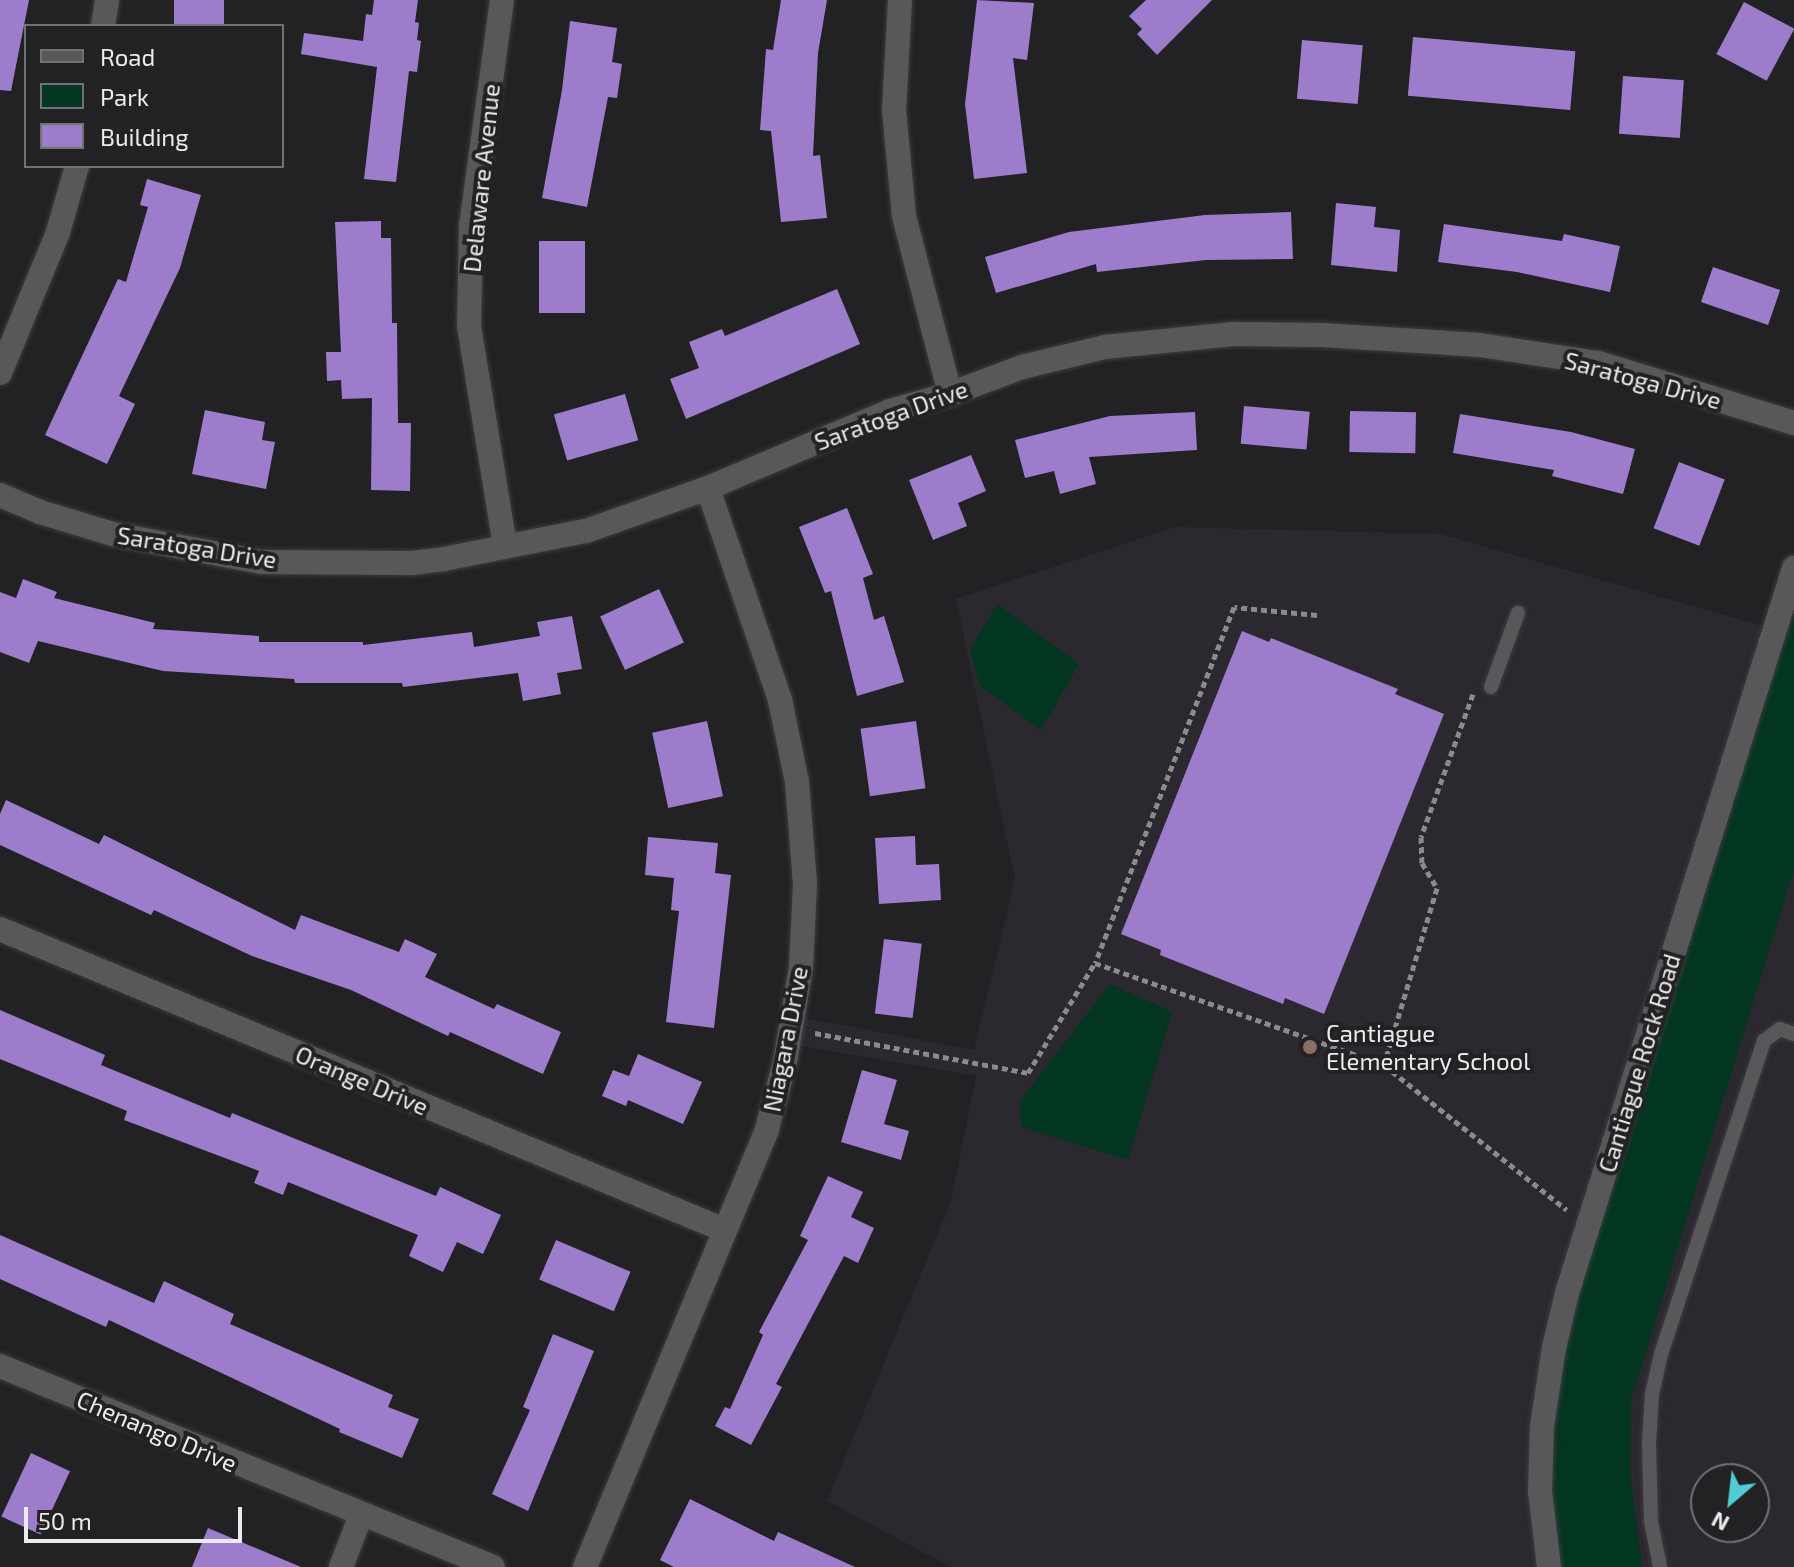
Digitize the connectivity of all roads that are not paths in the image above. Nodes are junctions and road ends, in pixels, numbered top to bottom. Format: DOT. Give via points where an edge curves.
graph roads {
  1 [pos="107,0"];
  2 [pos="502,0"];
  3 [pos="900,0"];
  4 [pos="103,24"];
  5 [pos="76,168"];
  6 [pos="0,373"];
  7 [pos="950,394"];
  8 [pos="1794,423"];
  9 [pos="708,488"];
  10 [pos="0,495"];
  11 [pos="505,546"];
  12 [pos="1794,568"];
  13 [pos="1518,613"];
  14 [pos="1484,684"];
  15 [pos="0,929"];
  16 [pos="1794,1034"];
  17 [pos="724,1230"];
  18 [pos="0,1366"];
  19 [pos="361,1515"];
  20 [pos="341,1567"];
  21 [pos="493,1567"];
  22 [pos="585,1567"];
  23 [pos="1549,1567"];
  24 [pos="1660,1567"];
  1 -- 4 [label="street"];
  2 -- 11 [label="street, Delaware Avenue" via="471,225 469,326"];
  3 -- 7 [label="street" via="894,110 904,216"];
  5 -- 6 [label="street" via="58,232"];
  7 -- 8 [label="street, Saratoga Drive" via="1022,367 1105,347 1233,334 1322,335 1480,345 1598,363"];
  7 -- 9 [label="street, Saratoga Drive" via="890,411"];
  9 -- 11 [label="street, Saratoga Drive" via="586,531"];
  9 -- 17 [label="street, Niagara Drive" via="780,700 797,782 805,884 801,967 791,1028 767,1129"];
  10 -- 11 [label="street, Saratoga Drive" via="113,534 261,562 412,563"];
  12 -- 23 [label="street, Cantiague Rock Road" via="1554,1348 1542,1426 1540,1492"];
  13 -- 14 [label="lane"];
  15 -- 17 [label="street, Orange Drive"];
  16 -- 24 [label="lane" via="1780,1029 1764,1041 1661,1354 1649,1443 1651,1521"];
  17 -- 22 [label="street, Niagara Drive"];
  18 -- 19 [label="street, Chenango Drive"];
  19 -- 20 [label="street"];
  19 -- 21 [label="street, Chenango Drive"];
}
